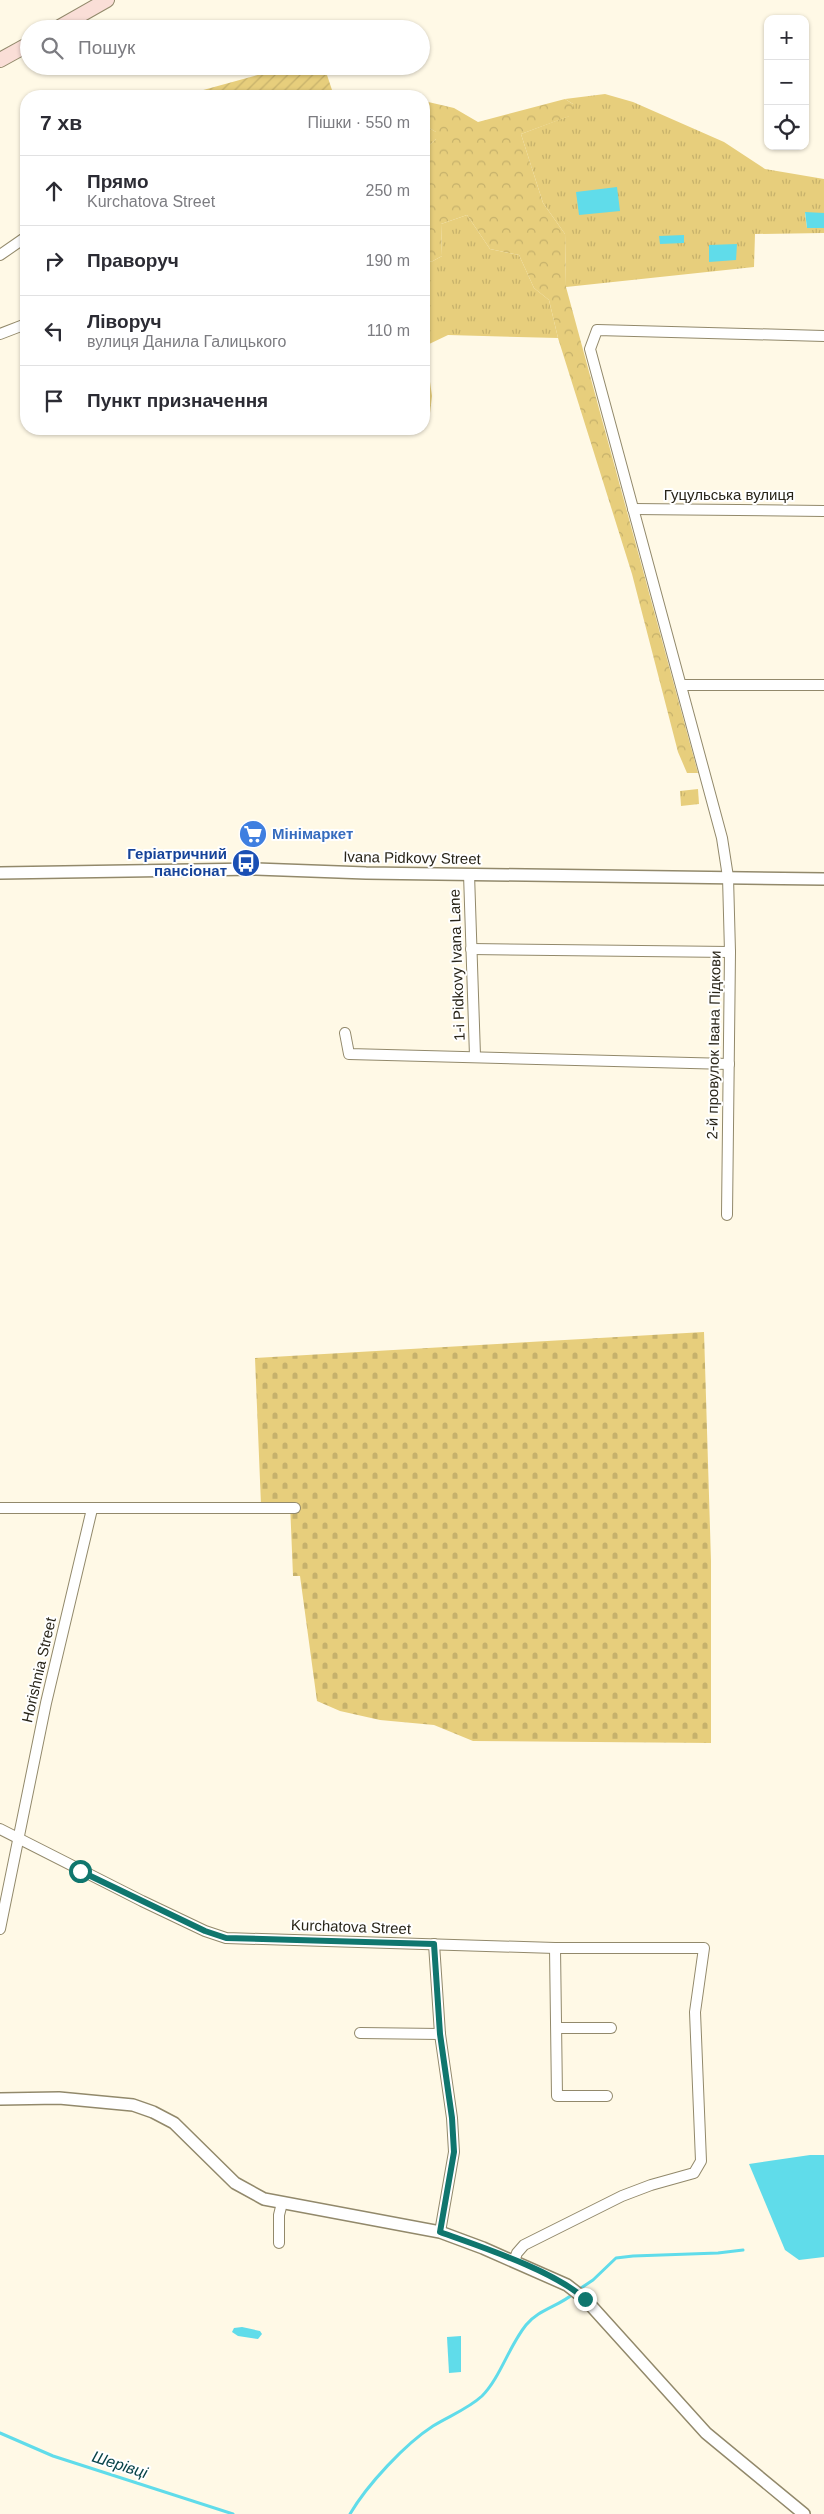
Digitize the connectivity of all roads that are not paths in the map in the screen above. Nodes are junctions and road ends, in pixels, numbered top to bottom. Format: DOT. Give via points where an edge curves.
graph roads {
  1 [pos="103,1"];
  2 [pos="71,20"];
  3 [pos="20,49"];
  4 [pos="0,60"];
  5 [pos="20,241"];
  6 [pos="0,255"];
  7 [pos="20,326"];
  8 [pos="0,334"];
  9 [pos="824,336"];
  10 [pos="633,509"];
  11 [pos="824,511"];
  12 [pos="681,685"];
  13 [pos="824,685"];
  14 [pos="0,872"];
  15 [pos="469,874"];
  16 [pos="728,877"];
  17 [pos="824,879"];
  18 [pos="471,949"];
  19 [pos="730,952"];
  20 [pos="345,1033"];
  21 [pos="475,1056"];
  22 [pos="729,1064"];
  23 [pos="727,1214"];
  24 [pos="0,1508"];
  25 [pos="295,1508"];
  26 [pos="92,1509"];
  27 [pos="0,1829"];
  28 [pos="19,1839"];
  29 [pos="1,1917"];
  30 [pos="0,1929"];
  31 [pos="434,1944"];
  32 [pos="555,1948"];
  33 [pos="557,2028"];
  34 [pos="611,2028"];
  35 [pos="360,2033"];
  36 [pos="440,2034"];
  37 [pos="608,2096"];
  38 [pos="0,2099"];
  39 [pos="282,2203"];
  40 [pos="440,2232"];
  41 [pos="279,2243"];
  42 [pos="514,2261"];
  43 [pos="804,2514"];
  1 -- 2 [label="main road"];
  3 -- 4 [label="main road"];
  5 -- 6 [label="street"];
  7 -- 8 [label="street"];
  9 -- 10 [label="street, 2-й провулок Івана Підкови" via="597,330 590,350"];
  10 -- 11 [label="street, Гуцульська вулиця"];
  10 -- 12 [label="street, 2-й провулок Івана Підкови"];
  12 -- 13 [label="street"];
  12 -- 16 [label="street, 2-й провулок Івана Підкови" via="722,838"];
  14 -- 15 [label="street, Ivana Pidkovy Street" via="256,869"];
  15 -- 16 [label="street, Ivana Pidkovy Street"];
  15 -- 18 [label="street, 1-i Pidkovy Ivana Lane"];
  16 -- 17 [label="street, Ivana Pidkovy Street"];
  16 -- 19 [label="street, 2-й провулок Івана Підкови"];
  18 -- 19 [label="street"];
  18 -- 21 [label="street, 1-i Pidkovy Ivana Lane"];
  19 -- 22 [label="street, 2-й провулок Івана Підкови"];
  20 -- 21 [label="street" via="349,1054"];
  21 -- 22 [label="street"];
  22 -- 23 [label="street, 2-й провулок Івана Підкови"];
  24 -- 26 [label="street"];
  25 -- 26 [label="street"];
  26 -- 28 [label="street, Horishnia Street" via="46,1703"];
  27 -- 28 [label="street, Kurchatova Street"];
  28 -- 29 [label="street, Horishnia Street"];
  28 -- 31 [label="street, Kurchatova Street" via="205,1931 226,1938"];
  29 -- 30 [label="street, Horishnia Street"];
  31 -- 32 [label="street, Kurchatova Street"];
  31 -- 36 [label="street"];
  32 -- 33 [label="street"];
  32 -- 42 [label="street, Kurchatova Street" via="704,1948 695,2012 701,2161 694,2173 622,2196 524,2245"];
  33 -- 34 [label="street"];
  33 -- 37 [label="street" via="557,2096"];
  35 -- 36 [label="street"];
  36 -- 40 [label="street" via="454,2152"];
  38 -- 39 [label="street" via="60,2098 133,2106 153,2112 174,2123 235,2183 257,2196"];
  39 -- 40 [label="street"];
  39 -- 41 [label="street"];
  40 -- 42 [label="street"];
  42 -- 43 [label="street" via="576,2291 706,2434"];
}
